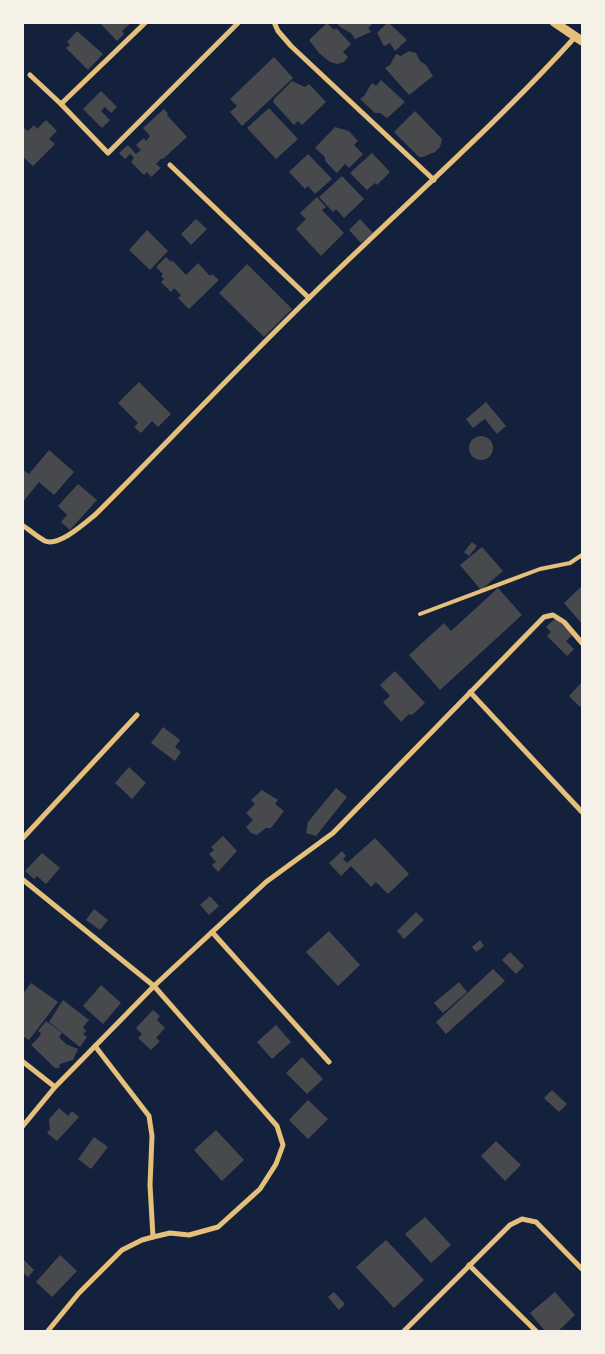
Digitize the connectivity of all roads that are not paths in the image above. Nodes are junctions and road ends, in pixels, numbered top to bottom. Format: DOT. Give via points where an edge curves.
graph roads {
  1 [pos="146,22"];
  2 [pos="239,22"];
  3 [pos="274,22"];
  4 [pos="554,22"];
  5 [pos="579,39"];
  6 [pos="30,76"];
  7 [pos="61,104"];
  8 [pos="170,165"];
  9 [pos="434,180"];
  10 [pos="309,298"];
  11 [pos="22,525"];
  12 [pos="582,555"];
  13 [pos="420,614"];
  14 [pos="582,643"];
  15 [pos="470,692"];
  16 [pos="137,715"];
  17 [pos="582,812"];
  18 [pos="22,839"];
  19 [pos="22,879"];
  20 [pos="212,932"];
  21 [pos="154,986"];
  22 [pos="95,1046"];
  23 [pos="22,1062"];
  24 [pos="329,1062"];
  25 [pos="55,1087"];
  26 [pos="22,1127"];
  27 [pos="154,1237"];
  28 [pos="469,1265"];
  29 [pos="582,1269"];
  30 [pos="47,1332"];
  31 [pos="403,1332"];
  32 [pos="537,1332"];
  1 -- 7 [label="street"];
  2 -- 7 [label="street" via="108,153"];
  3 -- 9 [label="street" via="291,46"];
  4 -- 5 [label="street"];
  5 -- 9 [label="street"];
  6 -- 7 [label="street"];
  8 -- 10 [label="street"];
  9 -- 10 [label="street"];
  10 -- 11 [label="street" via="96,514 73,532 50,542"];
  12 -- 13 [label="lane" via="570,563 540,569"];
  14 -- 15 [label="street" via="553,614 544,617"];
  15 -- 17 [label="street"];
  15 -- 20 [label="street" via="333,833 266,882"];
  16 -- 18 [label="street"];
  19 -- 21 [label="street"];
  20 -- 21 [label="street"];
  20 -- 24 [label="street"];
  21 -- 22 [label="street"];
  21 -- 27 [label="street" via="278,1126 283,1145 276,1164 260,1189 218,1227 189,1235 170,1233"];
  22 -- 25 [label="street"];
  22 -- 27 [label="street" via="149,1116"];
  23 -- 25 [label="street"];
  25 -- 26 [label="street"];
  27 -- 30 [label="street" via="122,1250 79,1293"];
  28 -- 29 [label="street" via="510,1225 522,1219 536,1222"];
  28 -- 31 [label="street"];
  28 -- 32 [label="street"];
}
